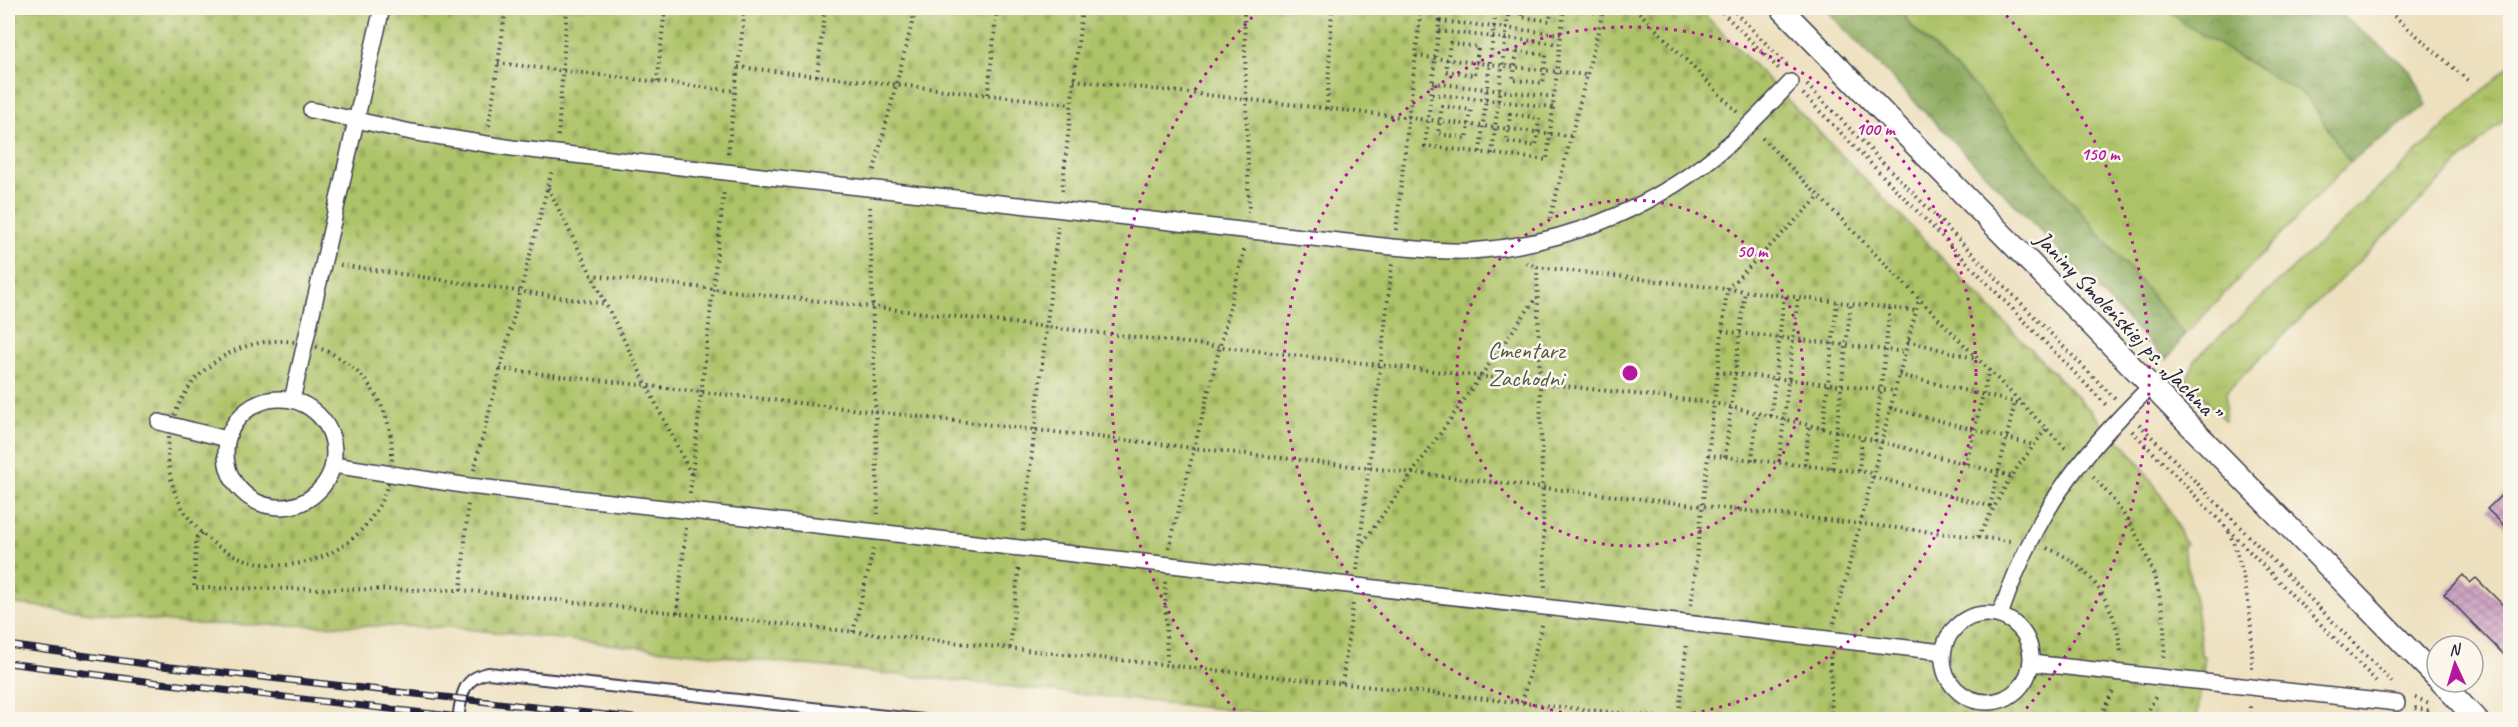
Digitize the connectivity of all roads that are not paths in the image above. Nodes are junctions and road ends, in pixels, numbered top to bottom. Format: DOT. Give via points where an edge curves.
graph roads {
  1 [pos="382,8"];
  2 [pos="1781,8"];
  3 [pos="1790,75"];
  4 [pos="311,110"];
  5 [pos="357,120"];
  6 [pos="2151,386"];
  7 [pos="292,400"];
  8 [pos="165,424"];
  9 [pos="227,439"];
  10 [pos="333,465"];
  11 [pos="2000,615"];
  12 [pos="1943,652"];
  13 [pos="2031,663"];
  14 [pos="2425,666"];
  15 [pos="2452,694"];
  16 [pos="2401,699"];
  17 [pos="458,720"];
  18 [pos="923,720"];
  19 [pos="2477,720"];
  1 -- 5 [label="street"];
  2 -- 6 [label="street, Janiny Smoleńskiej ps. „Jachna”"];
  3 -- 5 [label="street" via="1750,125 1696,170 1653,197 1601,222 1544,240 1448,252 486,145"];
  4 -- 5 [label="street"];
  5 -- 7 [label="street"];
  6 -- 11 [label="street" via="2079,462 2059,489 2028,543"];
  6 -- 14 [label="street, Janiny Smoleńskiej ps. „Jachna”"];
  7 -- 9 [label="street" via="255,404 237,419"];
  7 -- 10 [label="street" via="307,405 324,421 333,442"];
  8 -- 9 [label="street"];
  9 -- 10 [label="street" via="225,455 232,479 248,497 263,505 287,507 310,498 327,480"];
  10 -- 12 [label="street" via="469,486"];
  11 -- 12 [label="street" via="1981,614 1963,621 1949,635"];
  11 -- 13 [label="street" via="2024,633"];
  12 -- 13 [label="street" via="1944,670 1953,685 1961,694 1977,701 1997,700 2015,692"];
  13 -- 16 [label="street"];
  15 -- 19 [label="street"];
  17 -- 18 [label="lane" via="466,684 488,673"];
}
